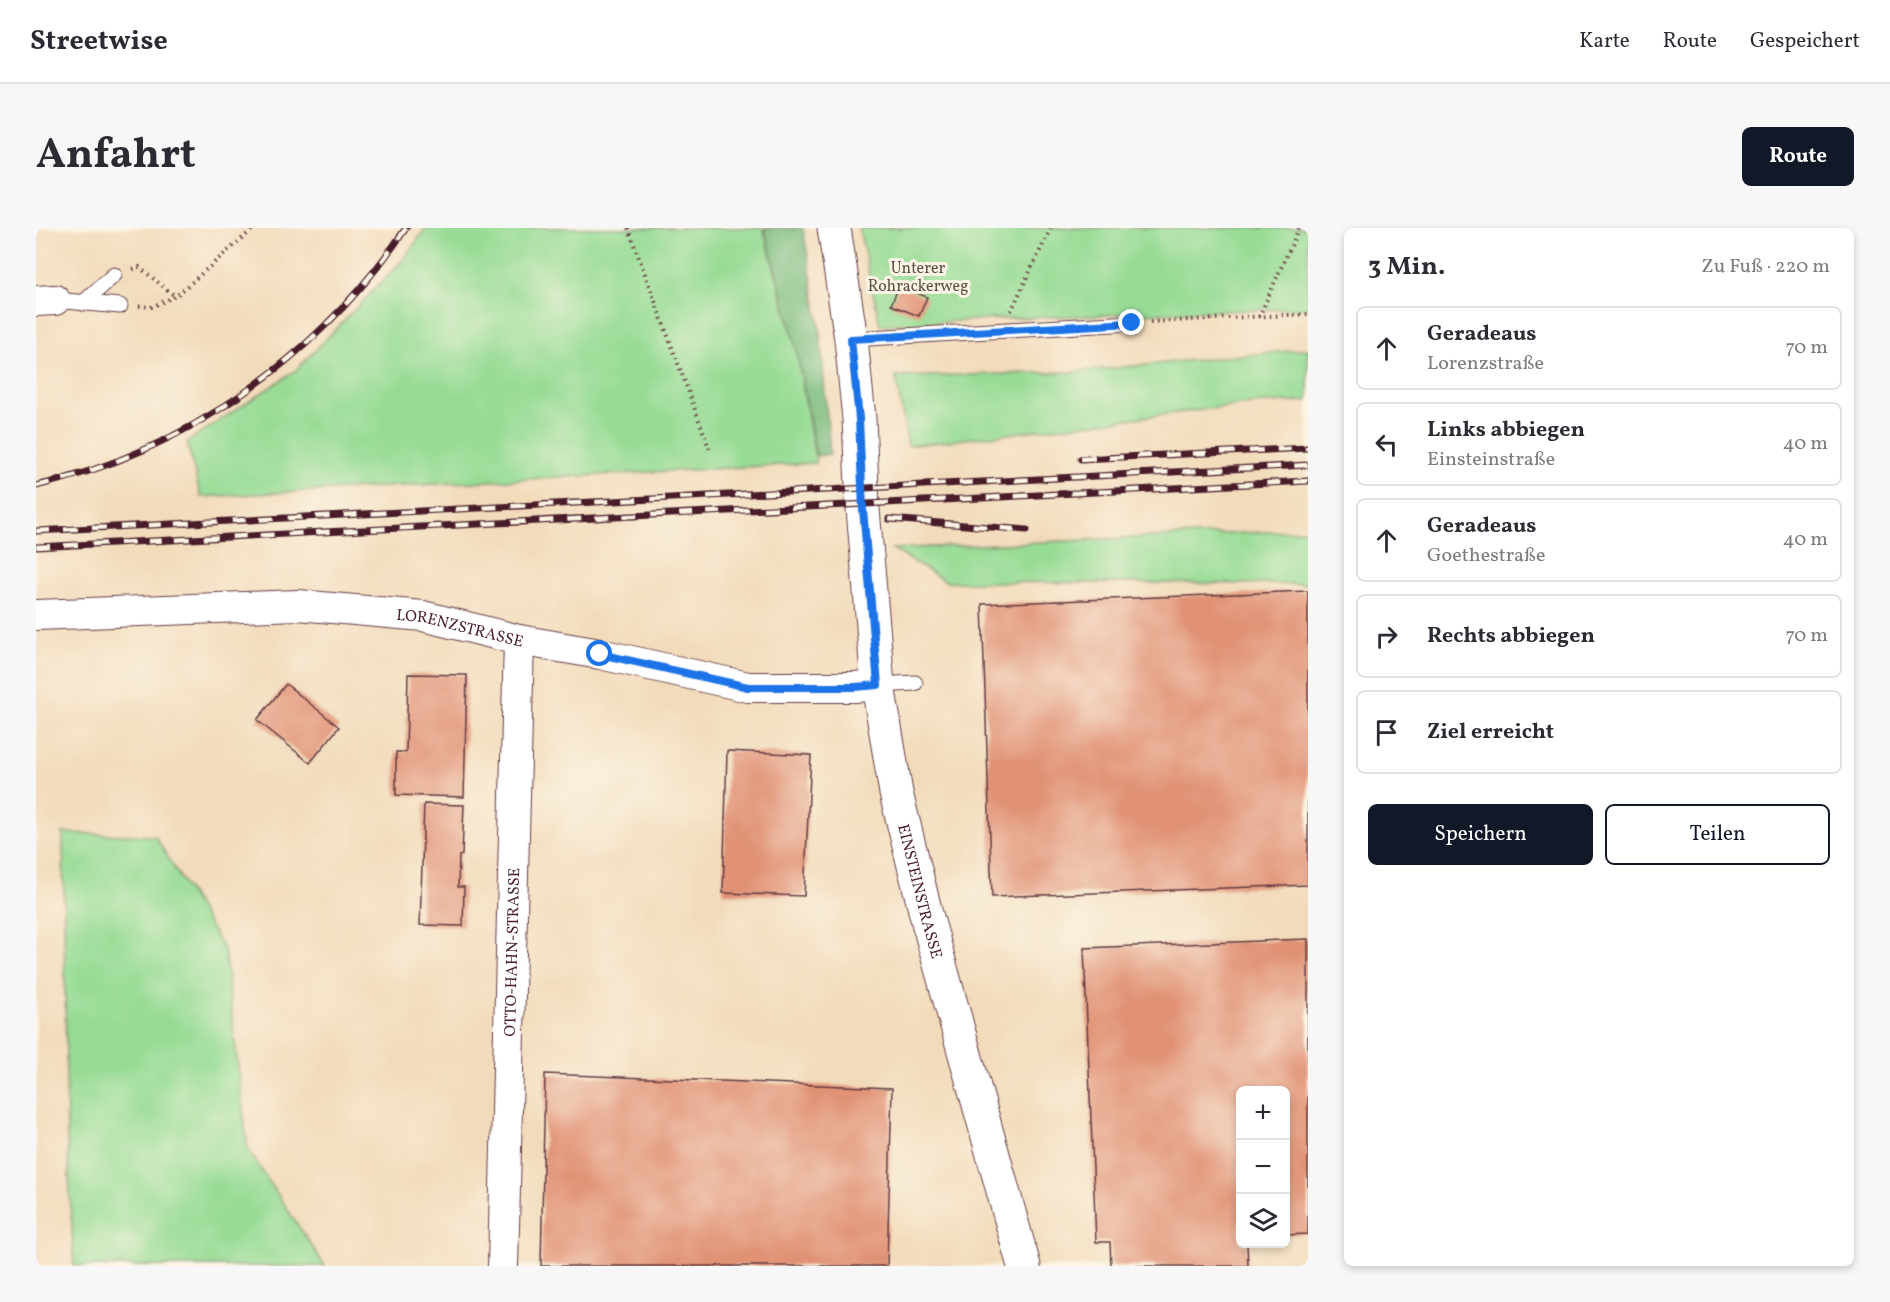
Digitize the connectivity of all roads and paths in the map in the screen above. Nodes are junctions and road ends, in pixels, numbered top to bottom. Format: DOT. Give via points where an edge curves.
graph roads {
  1 [pos="254,228"];
  2 [pos="628,228"];
  3 [pos="834,228"];
  4 [pos="1051,228"];
  5 [pos="1299,228"];
  6 [pos="114,275"];
  7 [pos="176,296"];
  8 [pos="58,301"];
  9 [pos="120,306"];
  10 [pos="1308,314"];
  11 [pos="1259,317"];
  12 [pos="1132,323"];
  13 [pos="1008,329"];
  14 [pos="851,339"];
  15 [pos="710,450"];
  16 [pos="36,615"];
  17 [pos="519,640"];
  18 [pos="915,683"];
  19 [pos="878,685"];
  20 [pos="503,1266"];
  21 [pos="1024,1266"];
  1 -- 7 [label="path"];
  2 -- 15 [label="path"];
  3 -- 14 [label="street, EINSTEINSTRASSE"];
  4 -- 13 [label="path" via="1008,318"];
  5 -- 11 [label="path"];
  6 -- 7 [label="path" via="139,267"];
  6 -- 8 [label="lane"];
  7 -- 9 [label="path" via="151,306"];
  8 -- 9 [label="lane"];
  10 -- 11 [label="path"];
  11 -- 12 [label="path"];
  12 -- 13 [label="lane"];
  13 -- 14 [label="lane"];
  14 -- 19 [label="street, EINSTEINSTRASSE"];
  16 -- 17 [label="street, LORENZSTRASSE" via="298,605 423,616"];
  17 -- 19 [label="street, LORENZSTRASSE" via="748,687"];
  17 -- 20 [label="street, OTTO-HAHN-STRASSE"];
  18 -- 19 [label="lane"];
  19 -- 21 [label="street, EINSTEINSTRASSE" via="896,793 927,918"];
}
